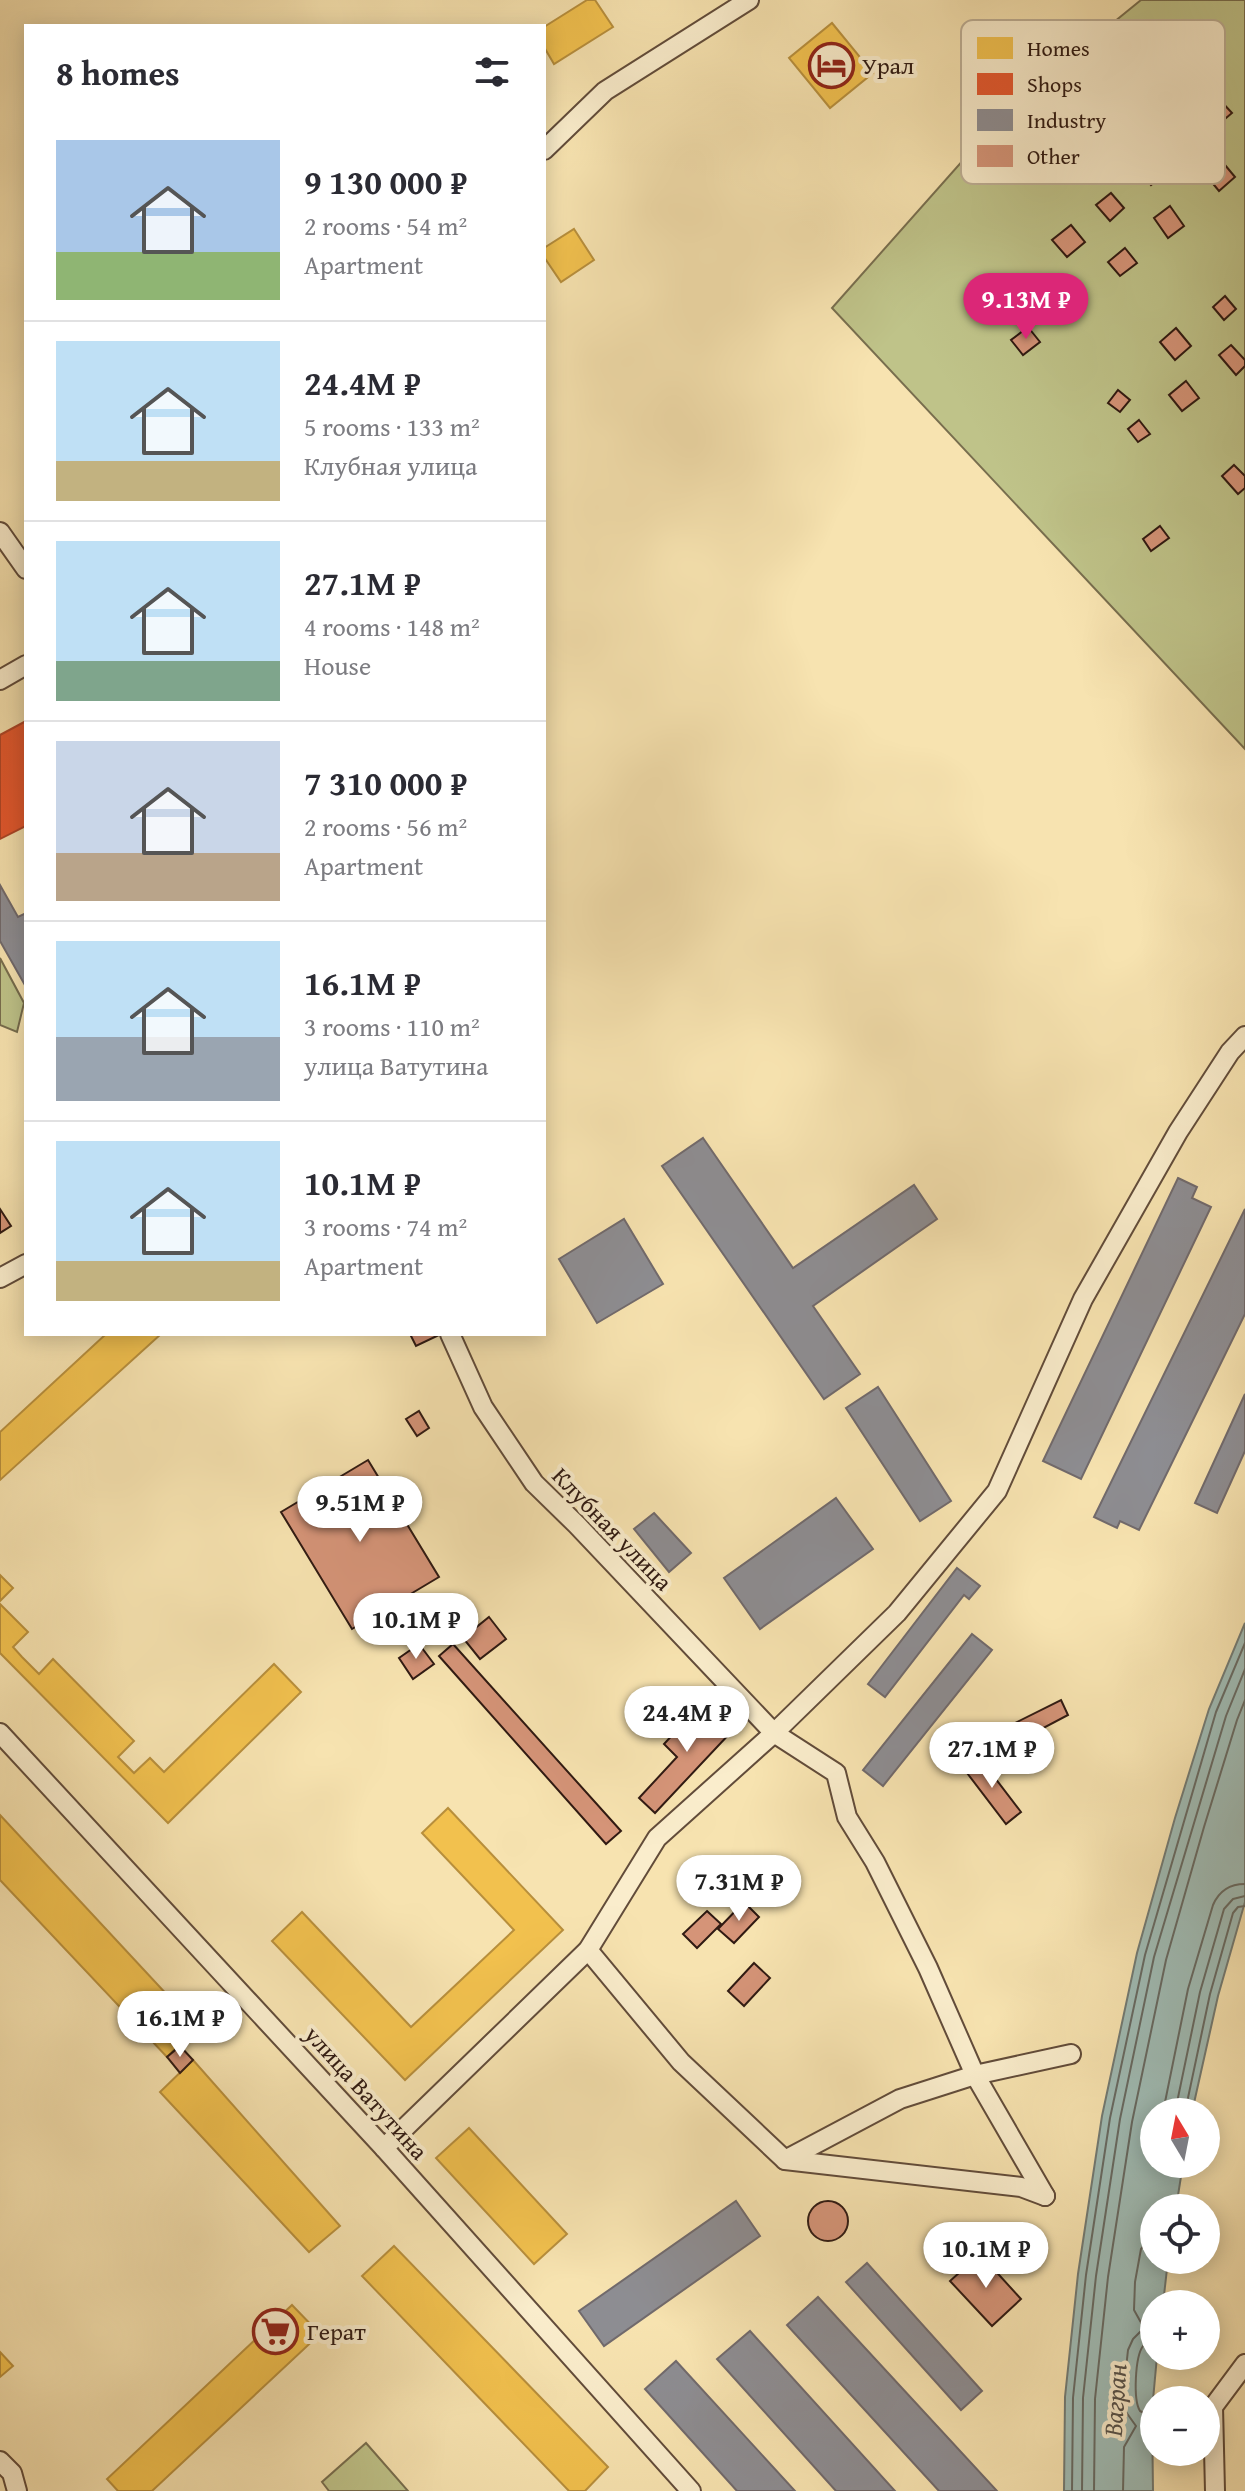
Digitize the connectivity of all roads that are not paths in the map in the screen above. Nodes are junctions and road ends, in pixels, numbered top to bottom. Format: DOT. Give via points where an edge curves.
graph roads {
  1 [pos="749,0"];
  2 [pos="546,148"];
  3 [pos="0,532"];
  4 [pos="24,566"];
  5 [pos="24,666"];
  6 [pos="0,680"];
  7 [pos="1245,1036"];
  8 [pos="24,1265"];
  9 [pos="0,1278"];
  10 [pos="451,1336"];
  11 [pos="0,1733"];
  12 [pos="774,1733"];
  13 [pos="588,1950"];
  14 [pos="1071,2054"];
  15 [pos="975,2075"];
  16 [pos="384,2148"];
  17 [pos="785,2160"];
  18 [pos="1245,2364"];
  19 [pos="0,2461"];
  20 [pos="17,2491"];
  21 [pos="691,2491"];
  22 [pos="1215,2491"];
  1 -- 2 [label="street" via="605,91"];
  3 -- 4 [label="street"];
  5 -- 6 [label="street"];
  7 -- 12 [label="street" via="1178,1132 1083,1299 997,1491 897,1613"];
  8 -- 9 [label="street"];
  10 -- 12 [label="street, Клубная улица" via="483,1407 534,1483"];
  11 -- 16 [label="street, улица Ватутина"];
  12 -- 13 [label="street" via="657,1838"];
  12 -- 15 [label="street, Клубная улица" via="836,1773 847,1817 928,1968"];
  13 -- 16 [label="street"];
  13 -- 17 [label="street" via="681,2062"];
  14 -- 15 [label="street"];
  15 -- 17 [label="street" via="900,2099"];
  15 -- 17 [label="street, Клубная улица" via="1045,2196 1021,2187"];
  16 -- 21 [label="street, улица Ватутина"];
  18 -- 22 [label="street" via="1213,2407"];
  19 -- 20 [label="street" via="12,2473"];
}
